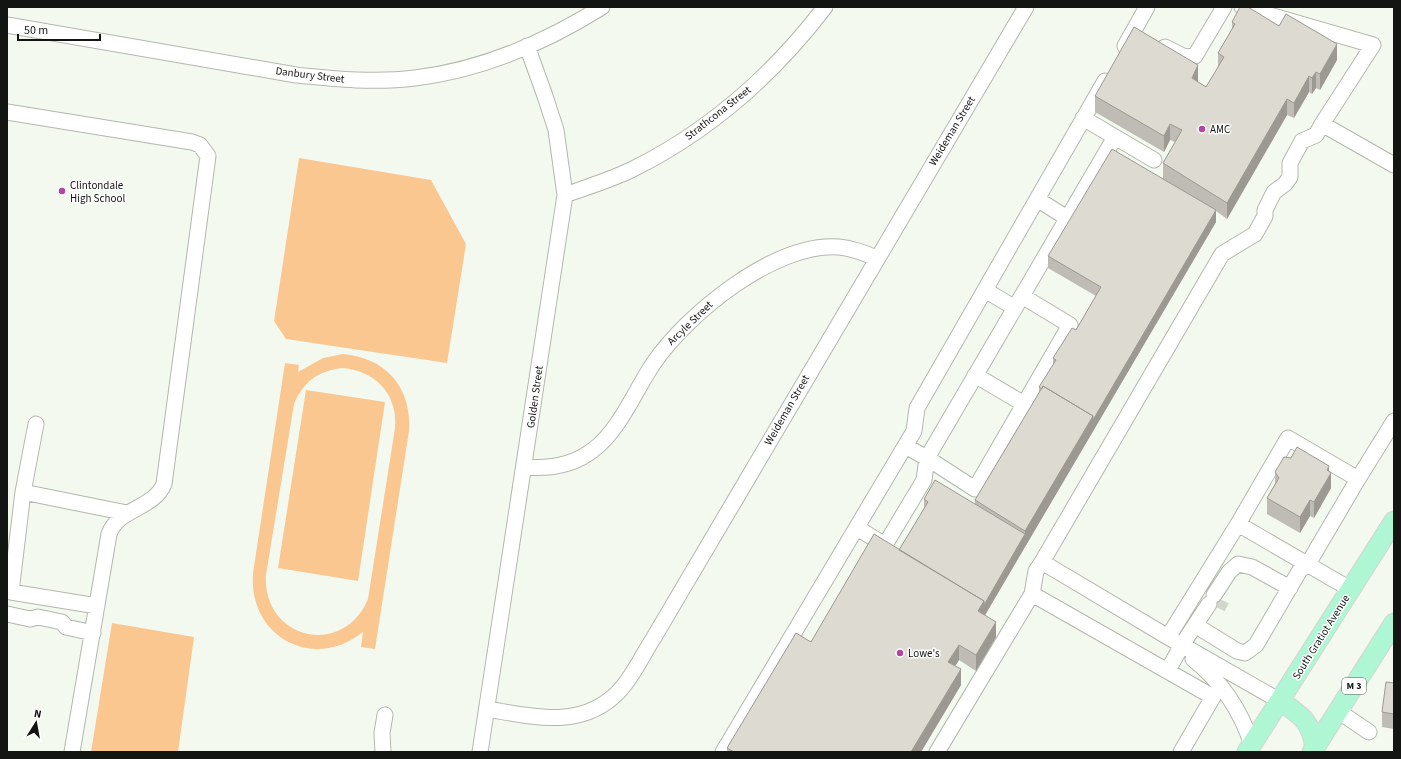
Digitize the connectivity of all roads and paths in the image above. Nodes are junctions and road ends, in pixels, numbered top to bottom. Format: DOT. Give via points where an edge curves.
graph roads {
  1 [pos="602,7"];
  2 [pos="825,7"];
  3 [pos="1026,7"];
  4 [pos="1147,7"];
  5 [pos="1224,7"];
  6 [pos="1242,7"];
  7 [pos="7,25"];
  8 [pos="1134,29"];
  9 [pos="527,46"];
  10 [pos="1119,56"];
  11 [pos="1111,70"];
  12 [pos="7,112"];
  13 [pos="1083,118"];
  14 [pos="1322,124"];
  15 [pos="1115,137"];
  16 [pos="1154,160"];
  17 [pos="1394,165"];
  18 [pos="565,195"];
  19 [pos="1037,199"];
  20 [pos="1067,218"];
  21 [pos="876,258"];
  22 [pos="985,290"];
  23 [pos="1018,302"];
  24 [pos="975,375"];
  25 [pos="1024,404"];
  26 [pos="1394,422"];
  27 [pos="36,424"];
  28 [pos="905,446"];
  29 [pos="927,458"];
  30 [pos="524,467"];
  31 [pos="1358,479"];
  32 [pos="23,492"];
  33 [pos="128,514"];
  34 [pos="1394,521"];
  35 [pos="1238,524"];
  36 [pos="857,528"];
  37 [pos="1220,552"];
  38 [pos="1042,562"];
  39 [pos="1238,564"];
  40 [pos="1308,564"];
  41 [pos="1290,588"];
  42 [pos="1350,589"];
  43 [pos="9,592"];
  44 [pos="1032,594"];
  45 [pos="97,606"];
  46 [pos="7,614"];
  47 [pos="1394,623"];
  48 [pos="1195,625"];
  49 [pos="92,633"];
  50 [pos="1168,637"];
  51 [pos="1180,648"];
  52 [pos="1168,670"];
  53 [pos="1280,701"];
  54 [pos="486,709"];
  55 [pos="1338,711"];
  56 [pos="385,715"];
  57 [pos="1369,732"];
  58 [pos="1250,748"];
  59 [pos="1313,750"];
  60 [pos="72,752"];
  61 [pos="382,752"];
  62 [pos="480,752"];
  63 [pos="723,752"];
  64 [pos="937,752"];
  65 [pos="1181,752"];
  1 -- 9 [label="street, Danbury Street" via="576,23"];
  2 -- 18 [label="street, Strathcona Street" via="763,77 738,101 696,133 629,171"];
  3 -- 21 [label="street, Weideman Street"];
  4 -- 8 [label="street"];
  5 -- 8 [label="street" via="1195,56 1185,57"];
  6 -- 14 [label="street" via="1373,45"];
  7 -- 9 [label="street, Danbury Street" via="260,69 344,80 414,78 449,72 486,62"];
  8 -- 10 [label="street"];
  9 -- 18 [label="street, Golden Street" via="556,130"];
  11 -- 13 [label="street"];
  12 -- 33 [label="street" via="192,142 200,145 208,156 164,484 157,495"];
  13 -- 15 [label="street"];
  13 -- 19 [label="street"];
  14 -- 17 [label="street"];
  14 -- 38 [label="street" via="1316,135 1302,141 1290,163 1290,177 1286,184 1274,192 1255,234 1222,254"];
  15 -- 16 [label="street"];
  15 -- 20 [label="street"];
  18 -- 30 [label="street, Golden Street"];
  19 -- 20 [label="street"];
  19 -- 22 [label="street"];
  20 -- 23 [label="street"];
  21 -- 30 [label="street, Arcyle Street" via="838,247 818,248 792,255 734,285 696,315 675,336 653,365 608,436 594,450 575,461 551,467"];
  21 -- 54 [label="street, Weideman Street" via="653,639 614,697 578,715 556,719"];
  22 -- 23 [label="street"];
  22 -- 28 [label="street" via="917,408 914,431"];
  23 -- 24 [label="street"];
  23 -- 25 [label="street" via="1070,325"];
  24 -- 25 [label="street"];
  24 -- 29 [label="street"];
  25 -- 29 [label="street" via="975,488"];
  26 -- 31 [label="street"];
  27 -- 32 [label="street"];
  28 -- 29 [label="street"];
  28 -- 36 [label="street"];
  29 -- 36 [label="street" via="924,480 885,545"];
  30 -- 54 [label="street, Golden Street"];
  31 -- 35 [label="street" via="1288,438"];
  31 -- 40 [label="street"];
  32 -- 33 [label="street"];
  32 -- 43 [label="street"];
  33 -- 45 [label="street" via="112,526 109,534"];
  34 -- 42 [label="main road, South Gratiot Avenue"];
  35 -- 37 [label="street"];
  35 -- 40 [label="street"];
  36 -- 63 [label="street"];
  37 -- 39 [label="street"];
  37 -- 50 [label="street"];
  38 -- 44 [label="street" via="1036,571"];
  38 -- 50 [label="street"];
  39 -- 41 [label="street" via="1252,567"];
  39 -- 48 [label="street" via="1229,572"];
  40 -- 41 [label="street" via="1300,570"];
  40 -- 42 [label="street"];
  41 -- 48 [label="street" via="1256,645 1245,653 1237,652"];
  42 -- 53 [label="main road, South Gratiot Avenue"];
  43 -- 45 [label="street"];
  44 -- 52 [label="street"];
  44 -- 64 [label="street"];
  45 -- 49 [label="street"];
  46 -- 49 [label="street" via="62,622 66,627"];
  47 -- 55 [label="main road, M 3"];
  48 -- 51 [label="street"];
  49 -- 60 [label="street"];
  50 -- 51 [label="street"];
  51 -- 52 [label="street"];
  51 -- 53 [label="street"];
  51 -- 58 [label="street" via="1214,676 1240,716"];
  52 -- 65 [label="street" via="1213,697"];
  53 -- 58 [label="main road, South Gratiot Avenue"];
  53 -- 59 [label="main road" via="1303,718 1311,731"];
  54 -- 62 [label="street, Golden Street"];
  55 -- 57 [label="street"];
  55 -- 59 [label="main road, M 3"];
  56 -- 61 [label="street"];
}
